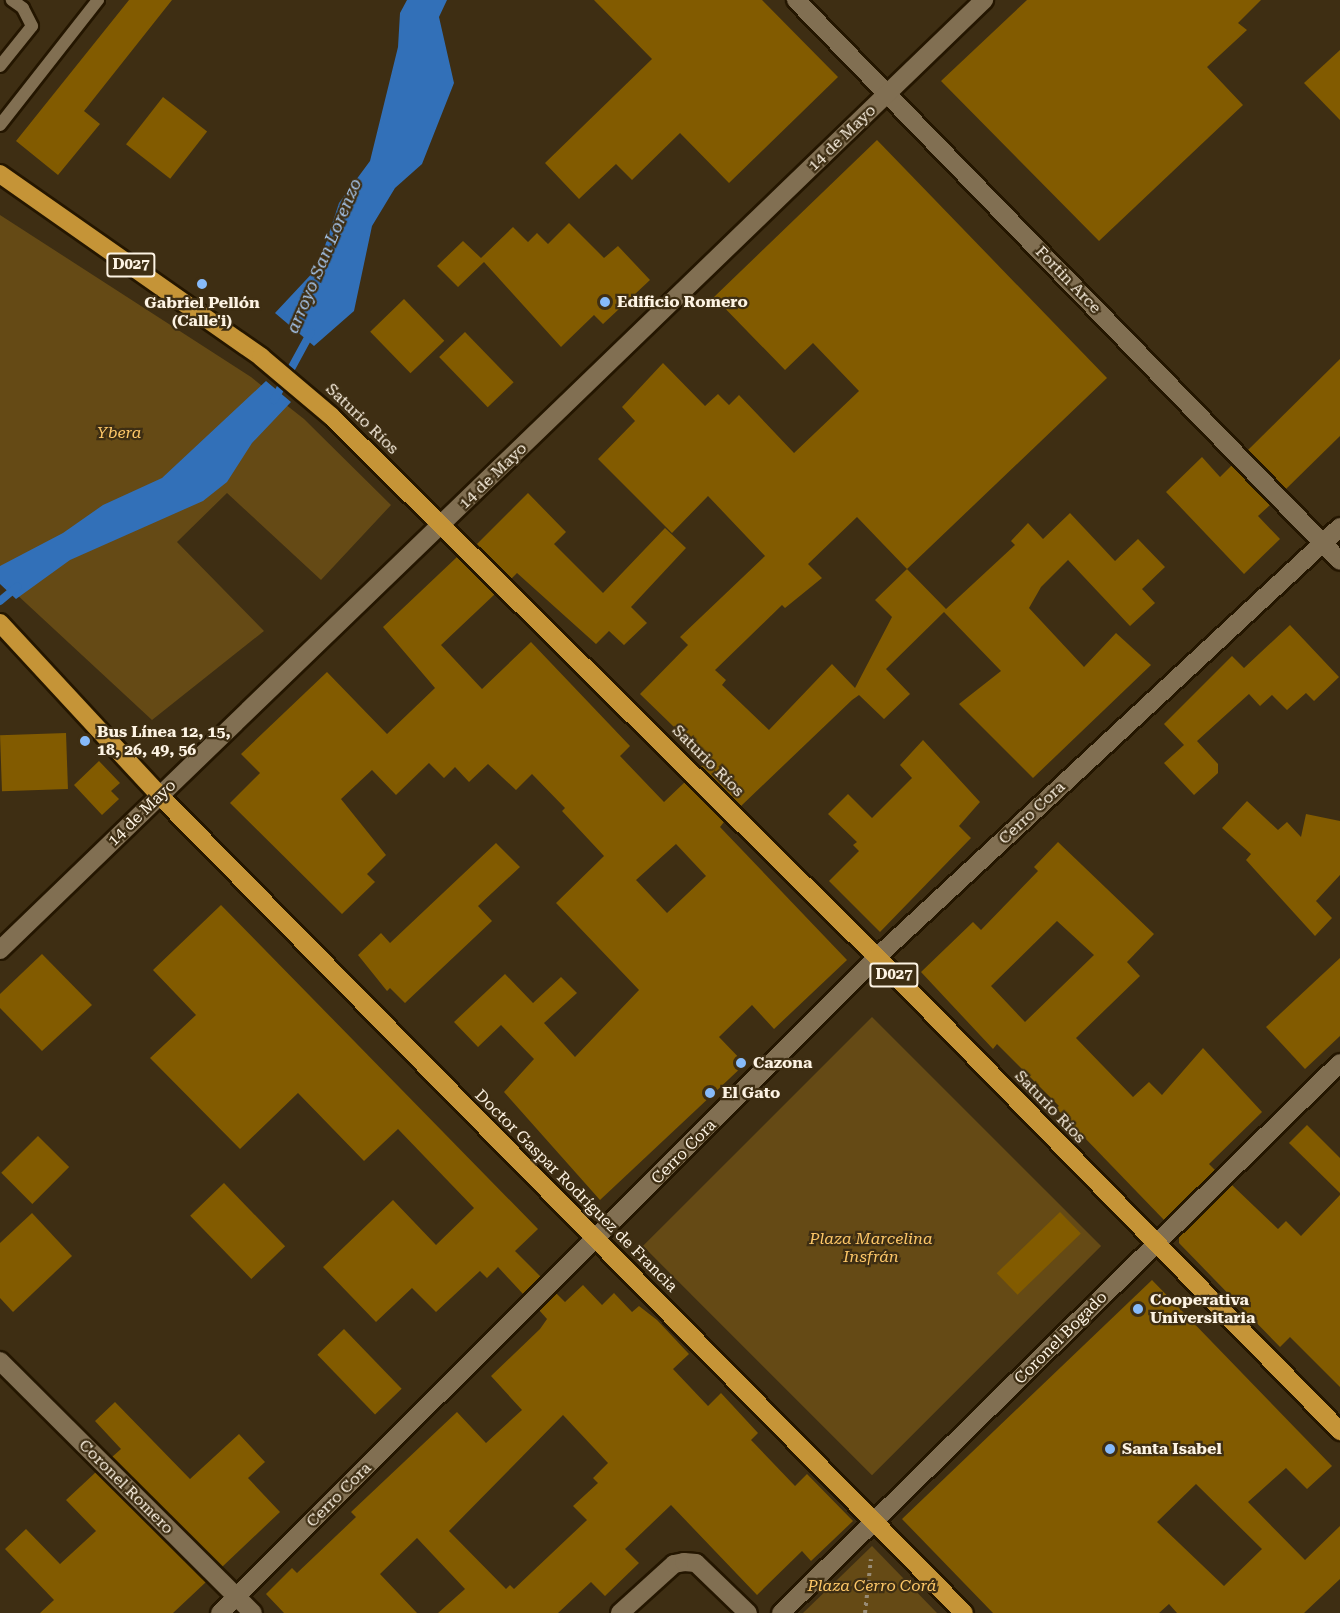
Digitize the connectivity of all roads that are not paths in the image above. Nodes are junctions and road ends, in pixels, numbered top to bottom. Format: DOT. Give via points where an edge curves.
graph roads {
  1 [pos="12,0"];
  2 [pos="98,0"];
  3 [pos="796,0"];
  4 [pos="984,0"];
  5 [pos="0,66"];
  6 [pos="888,94"];
  7 [pos="0,125"];
  8 [pos="0,174"];
  9 [pos="443,524"];
  10 [pos="1340,527"];
  11 [pos="1323,543"];
  12 [pos="1340,561"];
  13 [pos="0,623"];
  14 [pos="160,796"];
  15 [pos="0,950"];
  16 [pos="877,957"];
  17 [pos="1340,1063"];
  18 [pos="596,1240"];
  19 [pos="1156,1244"];
  20 [pos="0,1362"];
  21 [pos="1340,1431"];
  22 [pos="875,1522"];
  23 [pos="237,1596"];
  24 [pos="220,1613"];
  25 [pos="253,1613"];
  26 [pos="620,1613"];
  27 [pos="748,1613"];
  28 [pos="781,1613"];
  29 [pos="964,1613"];
  1 -- 5 [label="lane" via="23,8 32,26"];
  2 -- 7 [label="lane"];
  3 -- 6 [label="street, Fortin Arce"];
  4 -- 6 [label="street, 14 de Mayo"];
  6 -- 9 [label="street, 14 de Mayo"];
  6 -- 11 [label="street, Fortin Arce"];
  8 -- 9 [label="highway, Saturio Ríos / D027" via="261,357 331,416"];
  9 -- 14 [label="street, 14 de Mayo"];
  9 -- 16 [label="highway, Saturio Ríos / D027"];
  10 -- 11 [label="street, Cerro Cora"];
  11 -- 12 [label="street, Fortin Arce"];
  11 -- 16 [label="street, Cerro Cora"];
  13 -- 14 [label="highway, Doctor Gaspar Rodríguez de Francia"];
  14 -- 15 [label="street, 14 de Mayo"];
  14 -- 18 [label="highway, Doctor Gaspar Rodríguez de Francia"];
  16 -- 18 [label="street, Cerro Cora"];
  16 -- 19 [label="highway, Saturio Ríos / D027"];
  17 -- 19 [label="street, Coronel Bogado"];
  18 -- 22 [label="highway, Doctor Gaspar Rodríguez de Francia"];
  18 -- 23 [label="street, Cerro Cora"];
  19 -- 21 [label="highway, Saturio Ríos / D027"];
  19 -- 22 [label="street, Coronel Bogado"];
  20 -- 23 [label="street, Coronel Romero"];
  22 -- 28 [label="street, Coronel Bogado"];
  22 -- 29 [label="highway, Doctor Gaspar Rodríguez de Francia"];
  23 -- 24 [label="street, Cerro Cora"];
  23 -- 25 [label="street, Coronel Romero"];
  26 -- 27 [label="street" via="674,1564 684,1562 696,1563"];
}
